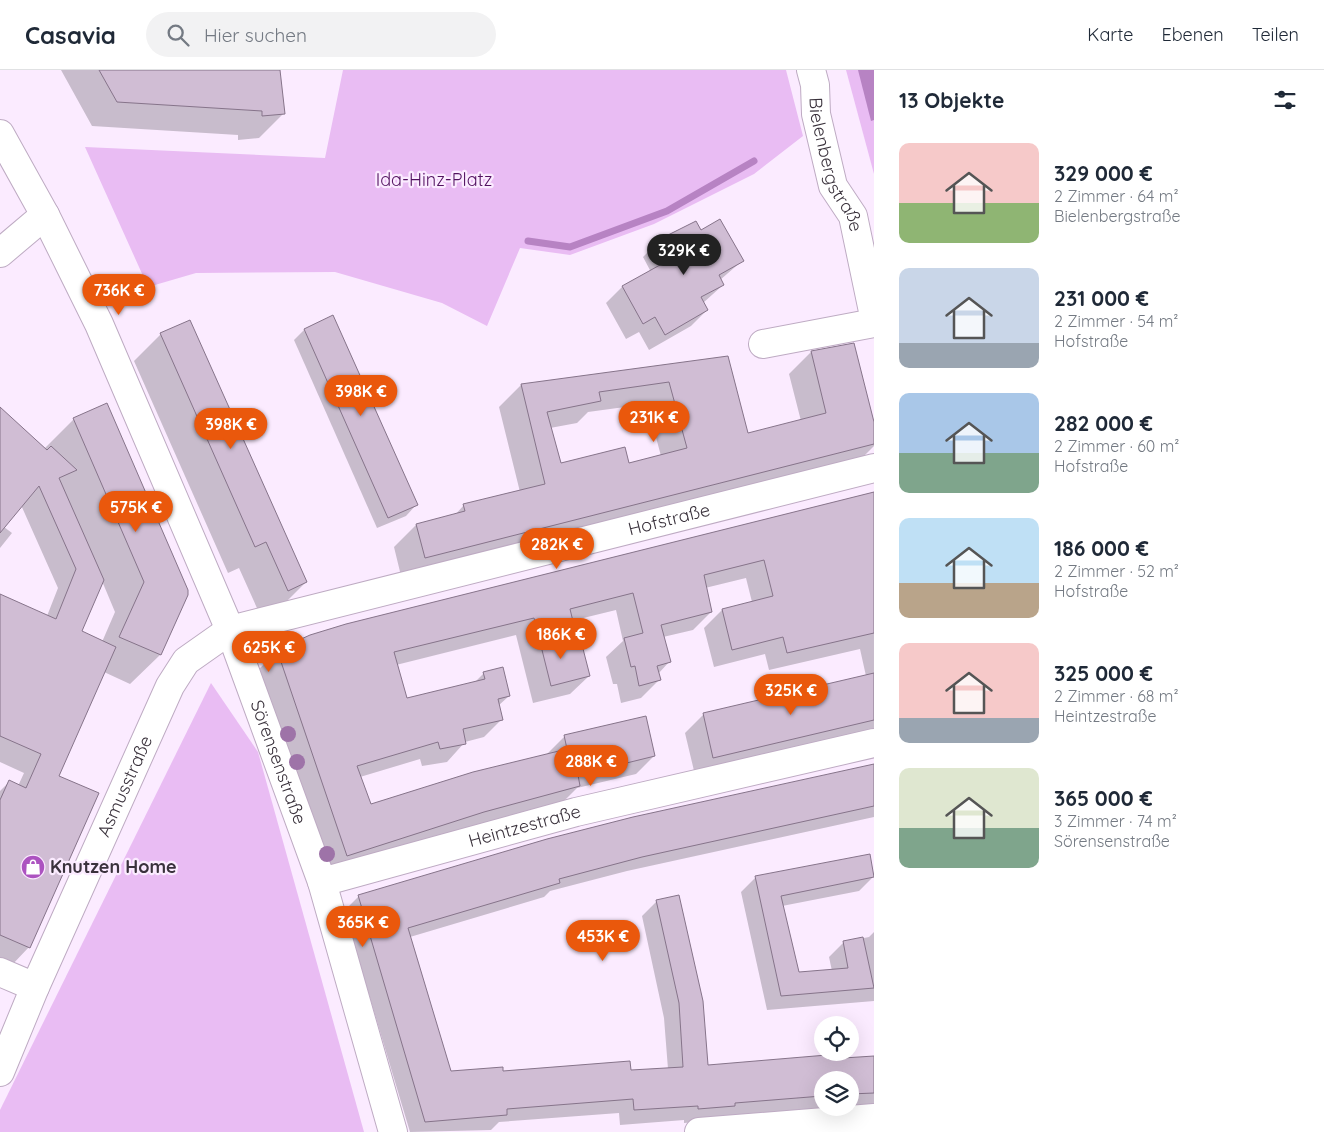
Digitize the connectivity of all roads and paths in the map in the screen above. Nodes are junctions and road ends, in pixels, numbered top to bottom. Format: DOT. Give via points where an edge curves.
graph roads {
  1 [pos="813,78"];
  2 [pos="0,134"];
  3 [pos="45,215"];
  4 [pos="0,253"];
  5 [pos="874,316"];
  6 [pos="874,323"];
  7 [pos="763,344"];
  8 [pos="874,468"];
  9 [pos="230,630"];
  10 [pos="874,743"];
  11 [pos="322,882"];
  12 [pos="0,972"];
  13 [pos="34,987"];
  14 [pos="0,1072"];
  15 [pos="874,1118"];
  16 [pos="391,1131"];
  17 [pos="699,1132"];
  1 -- 5 [label="street, Bielenbergstraße" via="816,114 833,186 853,216"];
  2 -- 3 [label="street, Sörensenstraße"];
  3 -- 4 [label="street"];
  3 -- 9 [label="street, Sörensenstraße" via="99,324"];
  6 -- 7 [label="street"];
  8 -- 9 [label="street, Hofstraße"];
  9 -- 11 [label="street, Sörensenstraße"];
  9 -- 13 [label="street, Asmusstraße" via="186,661 170,686"];
  10 -- 11 [label="street, Heintzestraße" via="576,812"];
  11 -- 16 [label="street, Sörensenstraße"];
  12 -- 13 [label="street"];
  13 -- 14 [label="street, Asmusstraße"];
  15 -- 17 [label="street"];
}
